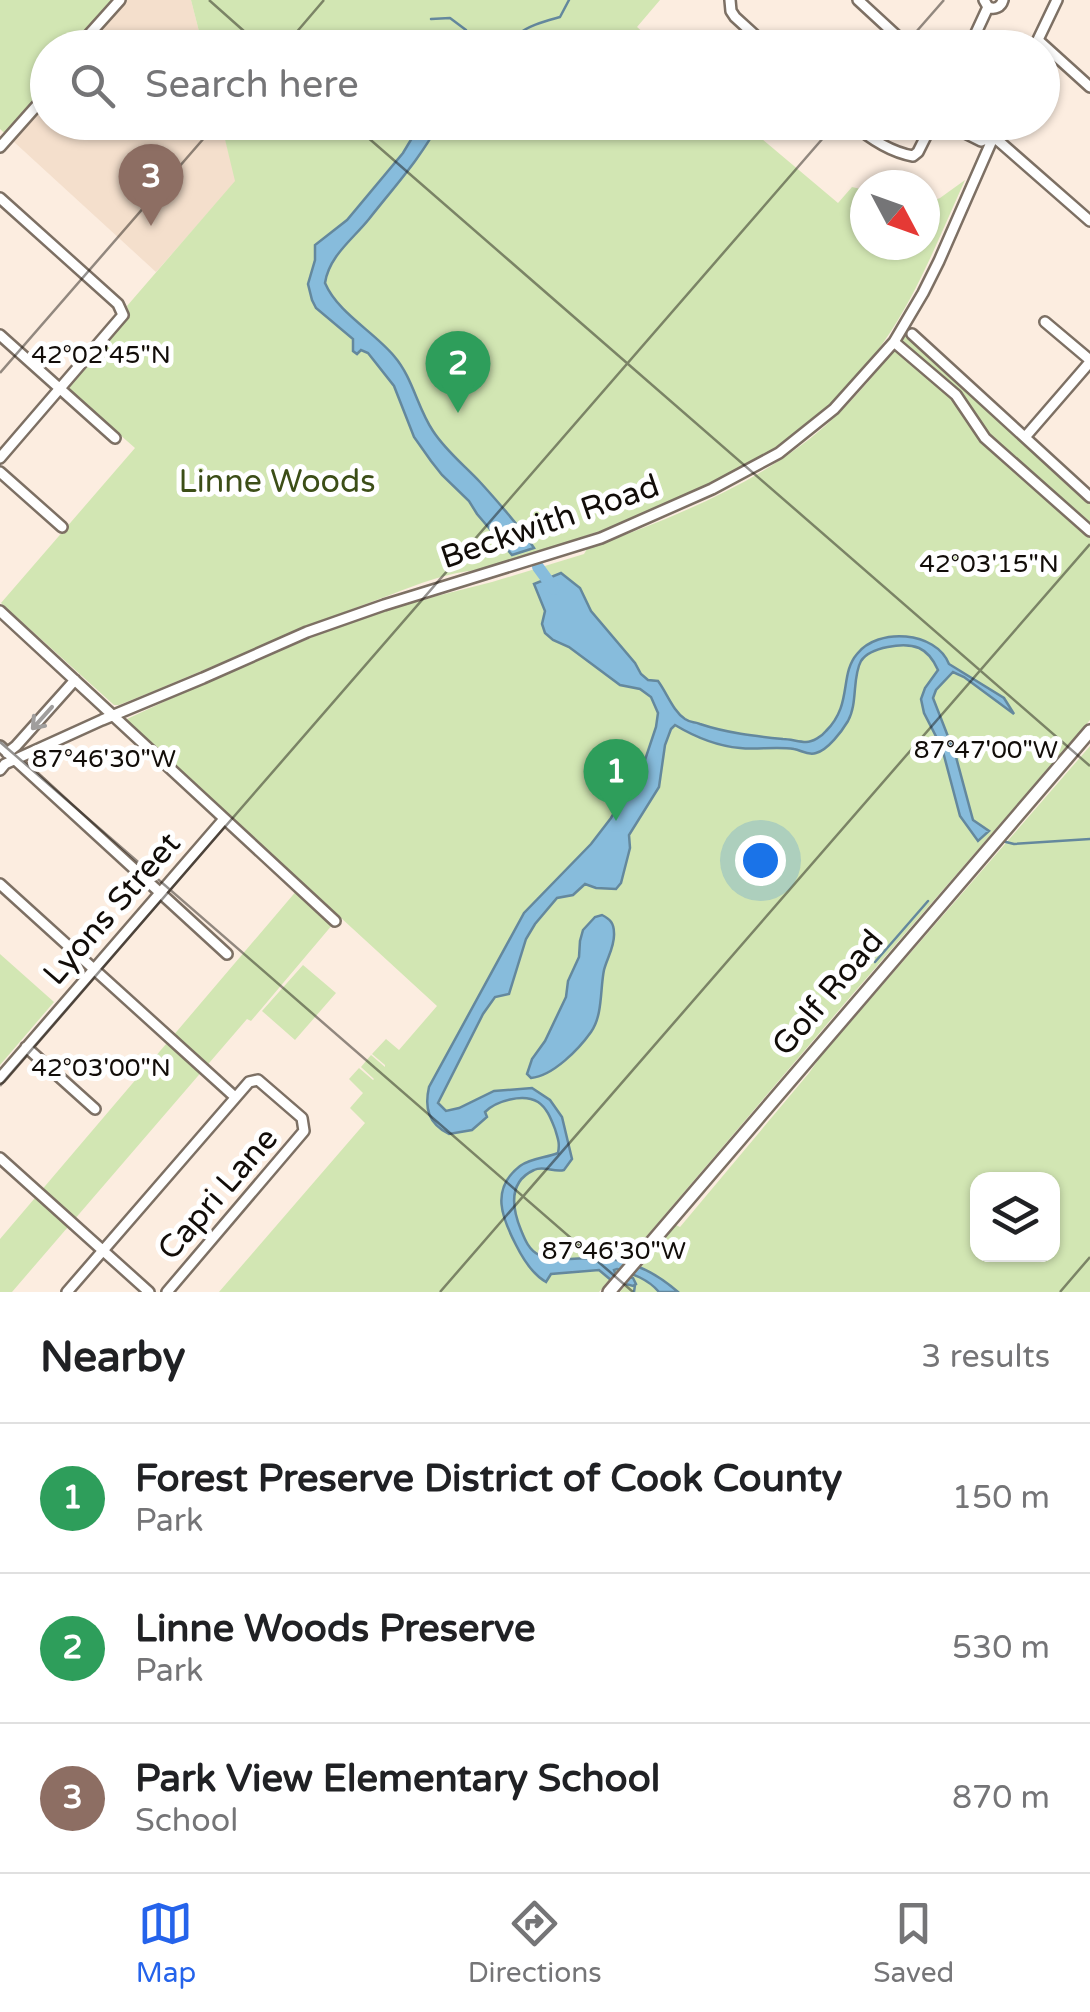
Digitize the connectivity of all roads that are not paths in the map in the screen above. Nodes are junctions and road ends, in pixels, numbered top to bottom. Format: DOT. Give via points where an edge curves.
graph roads {
  1 [pos="120,0"];
  2 [pos="858,0"];
  3 [pos="1003,0"];
  4 [pos="1058,0"];
  5 [pos="729,2"];
  6 [pos="986,3"];
  7 [pos="93,30"];
  8 [pos="749,30"];
  9 [pos="890,30"];
  10 [pos="975,30"];
  11 [pos="1043,30"];
  12 [pos="1060,63"];
  13 [pos="1090,87"];
  14 [pos="30,113"];
  15 [pos="873,140"];
  16 [pos="924,140"];
  17 [pos="992,140"];
  18 [pos="999,140"];
  19 [pos="0,147"];
  20 [pos="0,198"];
  21 [pos="1090,221"];
  22 [pos="1045,322"];
  23 [pos="912,334"];
  24 [pos="0,335"];
  25 [pos="894,342"];
  26 [pos="1090,361"];
  27 [pos="60,389"];
  28 [pos="1026,436"];
  29 [pos="114,438"];
  30 [pos="0,458"];
  31 [pos="0,472"];
  32 [pos="1076,484"];
  33 [pos="1090,497"];
  34 [pos="1057,502"];
  35 [pos="62,528"];
  36 [pos="1090,531"];
  37 [pos="0,612"];
  38 [pos="76,680"];
  39 [pos="113,716"];
  40 [pos="1090,731"];
  41 [pos="7,753"];
  42 [pos="0,770"];
  43 [pos="224,819"];
  44 [pos="0,884"];
  45 [pos="160,892"];
  46 [pos="335,921"];
  47 [pos="227,954"];
  48 [pos="94,969"];
  49 [pos="26,1047"];
  50 [pos="0,1078"];
  51 [pos="235,1097"];
  52 [pos="95,1109"];
  53 [pos="0,1158"];
  54 [pos="103,1251"];
  55 [pos="613,1287"];
  56 [pos="68,1292"];
  57 [pos="149,1292"];
  58 [pos="167,1292"];
  1 -- 7 [label="street"];
  2 -- 9 [label="street"];
  3 -- 6 [label="street" via="997,8"];
  4 -- 11 [label="street"];
  5 -- 8 [label="street"];
  6 -- 10 [label="street"];
  12 -- 13 [label="street"];
  14 -- 19 [label="street"];
  15 -- 16 [label="street" via="913,156"];
  17 -- 25 [label="street, Beckwith Road" via="939,261"];
  18 -- 21 [label="street"];
  20 -- 27 [label="street" via="122,311"];
  22 -- 26 [label="street"];
  23 -- 28 [label="street"];
  24 -- 27 [label="street"];
  25 -- 34 [label="street" via="948,387 985,438"];
  25 -- 39 [label="street, Beckwith Road" via="834,409 779,453 725,482 601,538 307,632"];
  26 -- 28 [label="street"];
  27 -- 29 [label="street"];
  27 -- 30 [label="street"];
  28 -- 32 [label="street"];
  31 -- 35 [label="street"];
  32 -- 33 [label="street"];
  32 -- 34 [label="street"];
  34 -- 36 [label="street"];
  37 -- 38 [label="street"];
  38 -- 39 [label="street"];
  38 -- 41 [label="street, one-way"];
  39 -- 41 [label="street, Beckwith Road"];
  39 -- 43 [label="street"];
  40 -- 55 [label="main road, Golf Road"];
  41 -- 42 [label="street"];
  41 -- 45 [label="street"];
  43 -- 45 [label="street, Lyons Street"];
  43 -- 46 [label="street"];
  44 -- 48 [label="street"];
  45 -- 47 [label="street"];
  45 -- 48 [label="street, Lyons Street"];
  48 -- 49 [label="street, Lyons Street"];
  48 -- 51 [label="street"];
  49 -- 50 [label="street, Lyons Street"];
  49 -- 52 [label="street"];
  51 -- 54 [label="street"];
  51 -- 58 [label="street, Capri Lane" via="254,1079 302,1118 302,1136"];
  53 -- 54 [label="street"];
  54 -- 56 [label="street"];
  54 -- 57 [label="street"];
}
